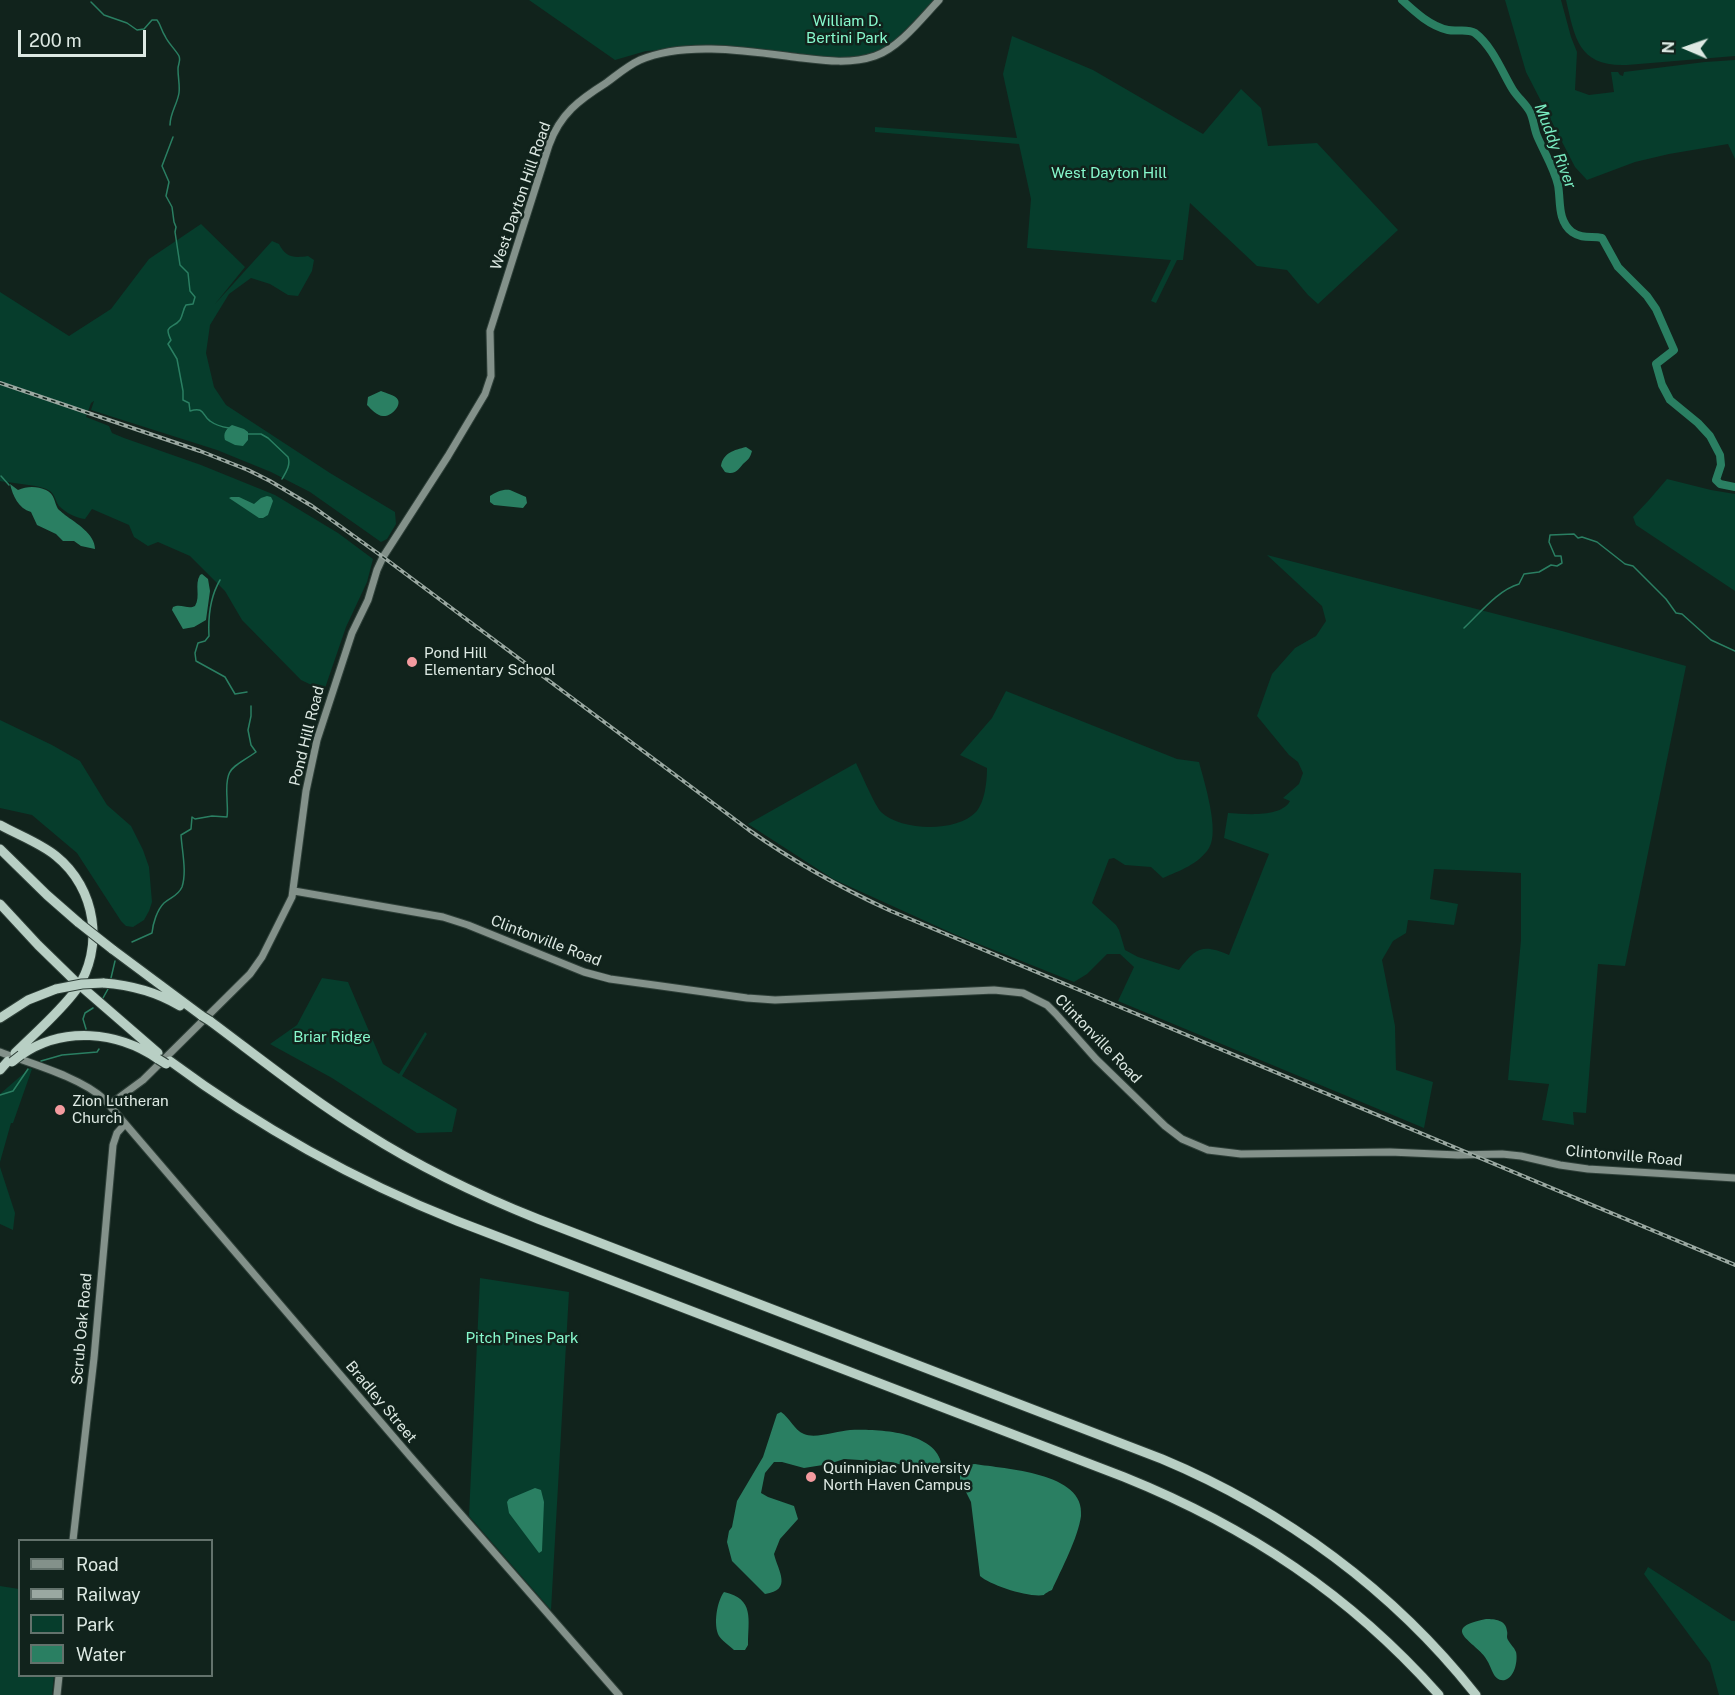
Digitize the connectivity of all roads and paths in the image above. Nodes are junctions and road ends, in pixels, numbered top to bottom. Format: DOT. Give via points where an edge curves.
graph roads {
  1 [pos="939,0"];
  2 [pos="489,340"];
  3 [pos="0,825"];
  4 [pos="0,849"];
  5 [pos="294,891"];
  6 [pos="0,904"];
  7 [pos="203,1017"];
  8 [pos="0,1018"];
  9 [pos="0,1052"];
  10 [pos="164,1060"];
  11 [pos="10,1062"];
  12 [pos="110,1105"];
  13 [pos="125,1124"];
  14 [pos="1735,1178"];
  15 [pos="74,1539"];
  16 [pos="59,1677"];
  17 [pos="57,1695"];
  18 [pos="620,1695"];
  19 [pos="1439,1695"];
  20 [pos="1476,1695"];
  1 -- 2 [label="street, West Dayton Hill Road" via="889,49 868,58 819,60 725,49 680,51 641,60 588,95 563,117 552,137"];
  2 -- 5 [label="street, Pond Hill Road" via="490,376 485,394 383,557 352,633 314,750"];
  3 -- 11 [label="highway" via="49,851 67,866 85,895 92,924 91,954 77,987"];
  4 -- 7 [label="highway, bridge" via="79,923"];
  5 -- 12 [label="street, Pond Hill Road" via="253,971 138,1084"];
  5 -- 14 [label="street, Clintonville Road" via="443,917 610,979 775,1000 994,990 1023,993 1052,1010 1170,1130 1193,1145 1215,1152 1502,1154 1568,1167"];
  6 -- 10 [label="highway" via="79,985"];
  7 -- 8 [label="highway, bridge" via="145,990 103,983 56,989 28,1000"];
  7 -- 20 [label="highway" via="355,1127 474,1192 1162,1459 1230,1491 1295,1530 1369,1585 1421,1633"];
  9 -- 12 [label="street" via="80,1082"];
  10 -- 11 [label="highway" via="124,1041 87,1035 56,1039"];
  10 -- 19 [label="highway" via="310,1153 421,1206 1193,1507 1261,1544 1327,1590 1389,1643"];
  12 -- 13 [label="street"];
  13 -- 15 [label="street, Scrub Oak Road" via="113,1145"];
  13 -- 18 [label="street, Bradley Street"];
  16 -- 17 [label="street"];
}
